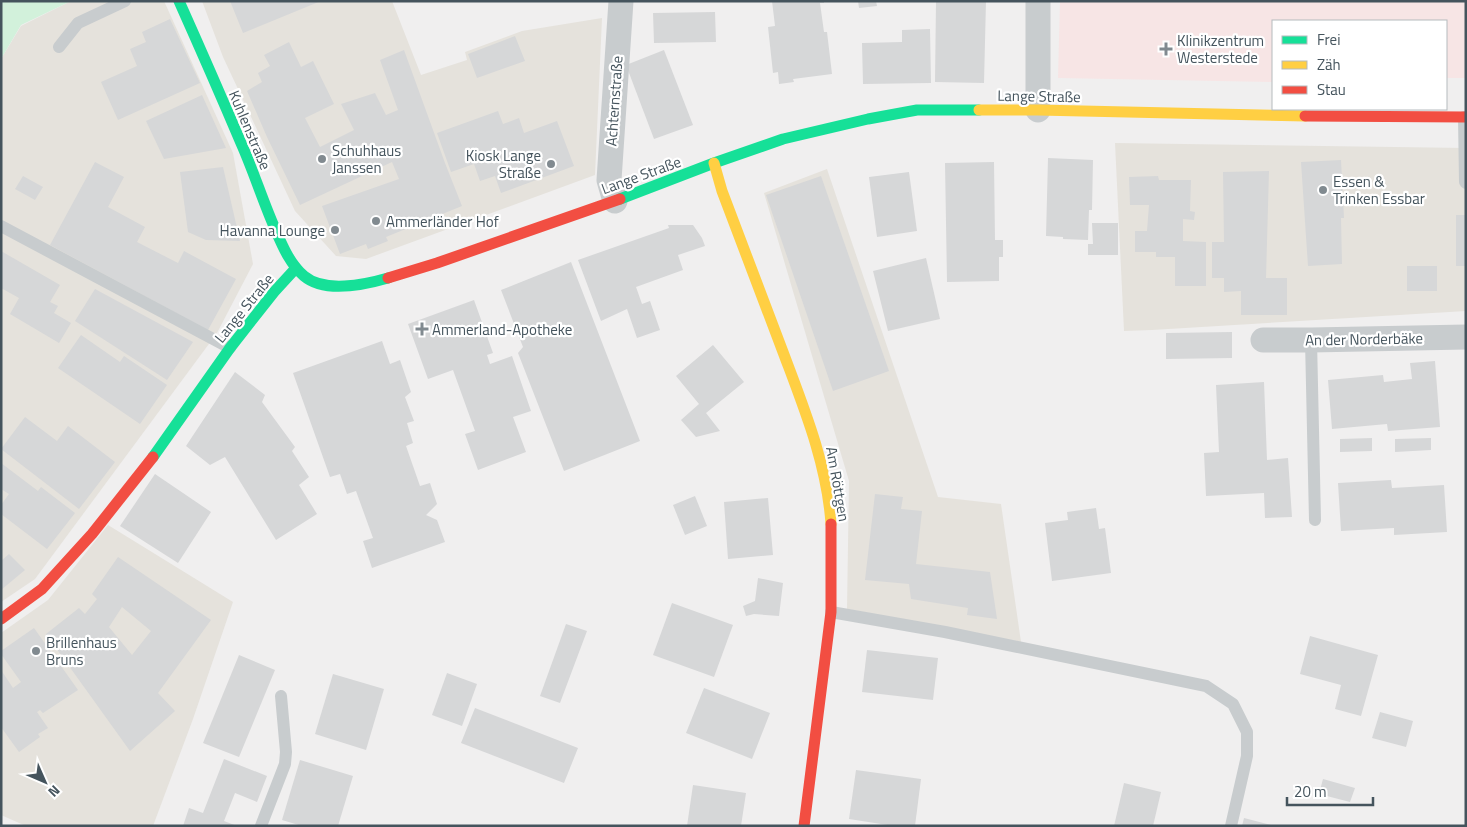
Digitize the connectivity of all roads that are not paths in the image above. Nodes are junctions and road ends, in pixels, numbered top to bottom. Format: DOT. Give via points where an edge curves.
graph roads {
  1 [pos="125,1"];
  2 [pos="179,1"];
  3 [pos="621,1"];
  4 [pos="1038,1"];
  5 [pos="59,47"];
  6 [pos="1038,110"];
  7 [pos="1465,117"];
  8 [pos="714,163"];
  9 [pos="1466,183"];
  10 [pos="615,201"];
  11 [pos="1,226"];
  12 [pos="296,268"];
  13 [pos="1466,336"];
  14 [pos="1263,340"];
  15 [pos="1311,340"];
  16 [pos="230,348"];
  17 [pos="1315,520"];
  18 [pos="831,612"];
  19 [pos="1,619"];
  20 [pos="281,696"];
  21 [pos="261,826"];
  22 [pos="804,826"];
  23 [pos="1231,826"];
  1 -- 5 [label="lane" via="78,23"];
  2 -- 12 [label="street, Kuhlenstraße" via="242,145 265,207"];
  3 -- 10 [label="street, Achternstraße" via="609,180"];
  4 -- 6 [label="street"];
  6 -- 7 [label="street, Lange Straße"];
  6 -- 8 [label="street, Lange Straße" via="917,110 817,130"];
  7 -- 9 [label="lane"];
  8 -- 10 [label="street, Lange Straße"];
  8 -- 18 [label="street, Am Röttgen" via="822,464 832,532"];
  10 -- 12 [label="street, Lange Straße" via="437,263 358,286 317,283"];
  11 -- 16 [label="lane"];
  12 -- 16 [label="street, Lange Straße"];
  13 -- 15 [label="street, An der Norderbäke"];
  14 -- 15 [label="street, An der Norderbäke"];
  15 -- 17 [label="lane"];
  16 -- 19 [label="street, Lange Straße" via="155,454 92,534 42,589"];
  18 -- 22 [label="street, Am Röttgen"];
  18 -- 23 [label="lane" via="1206,686 1234,704 1247,732 1247,756"];
  20 -- 21 [label="lane" via="285,764"];
}
